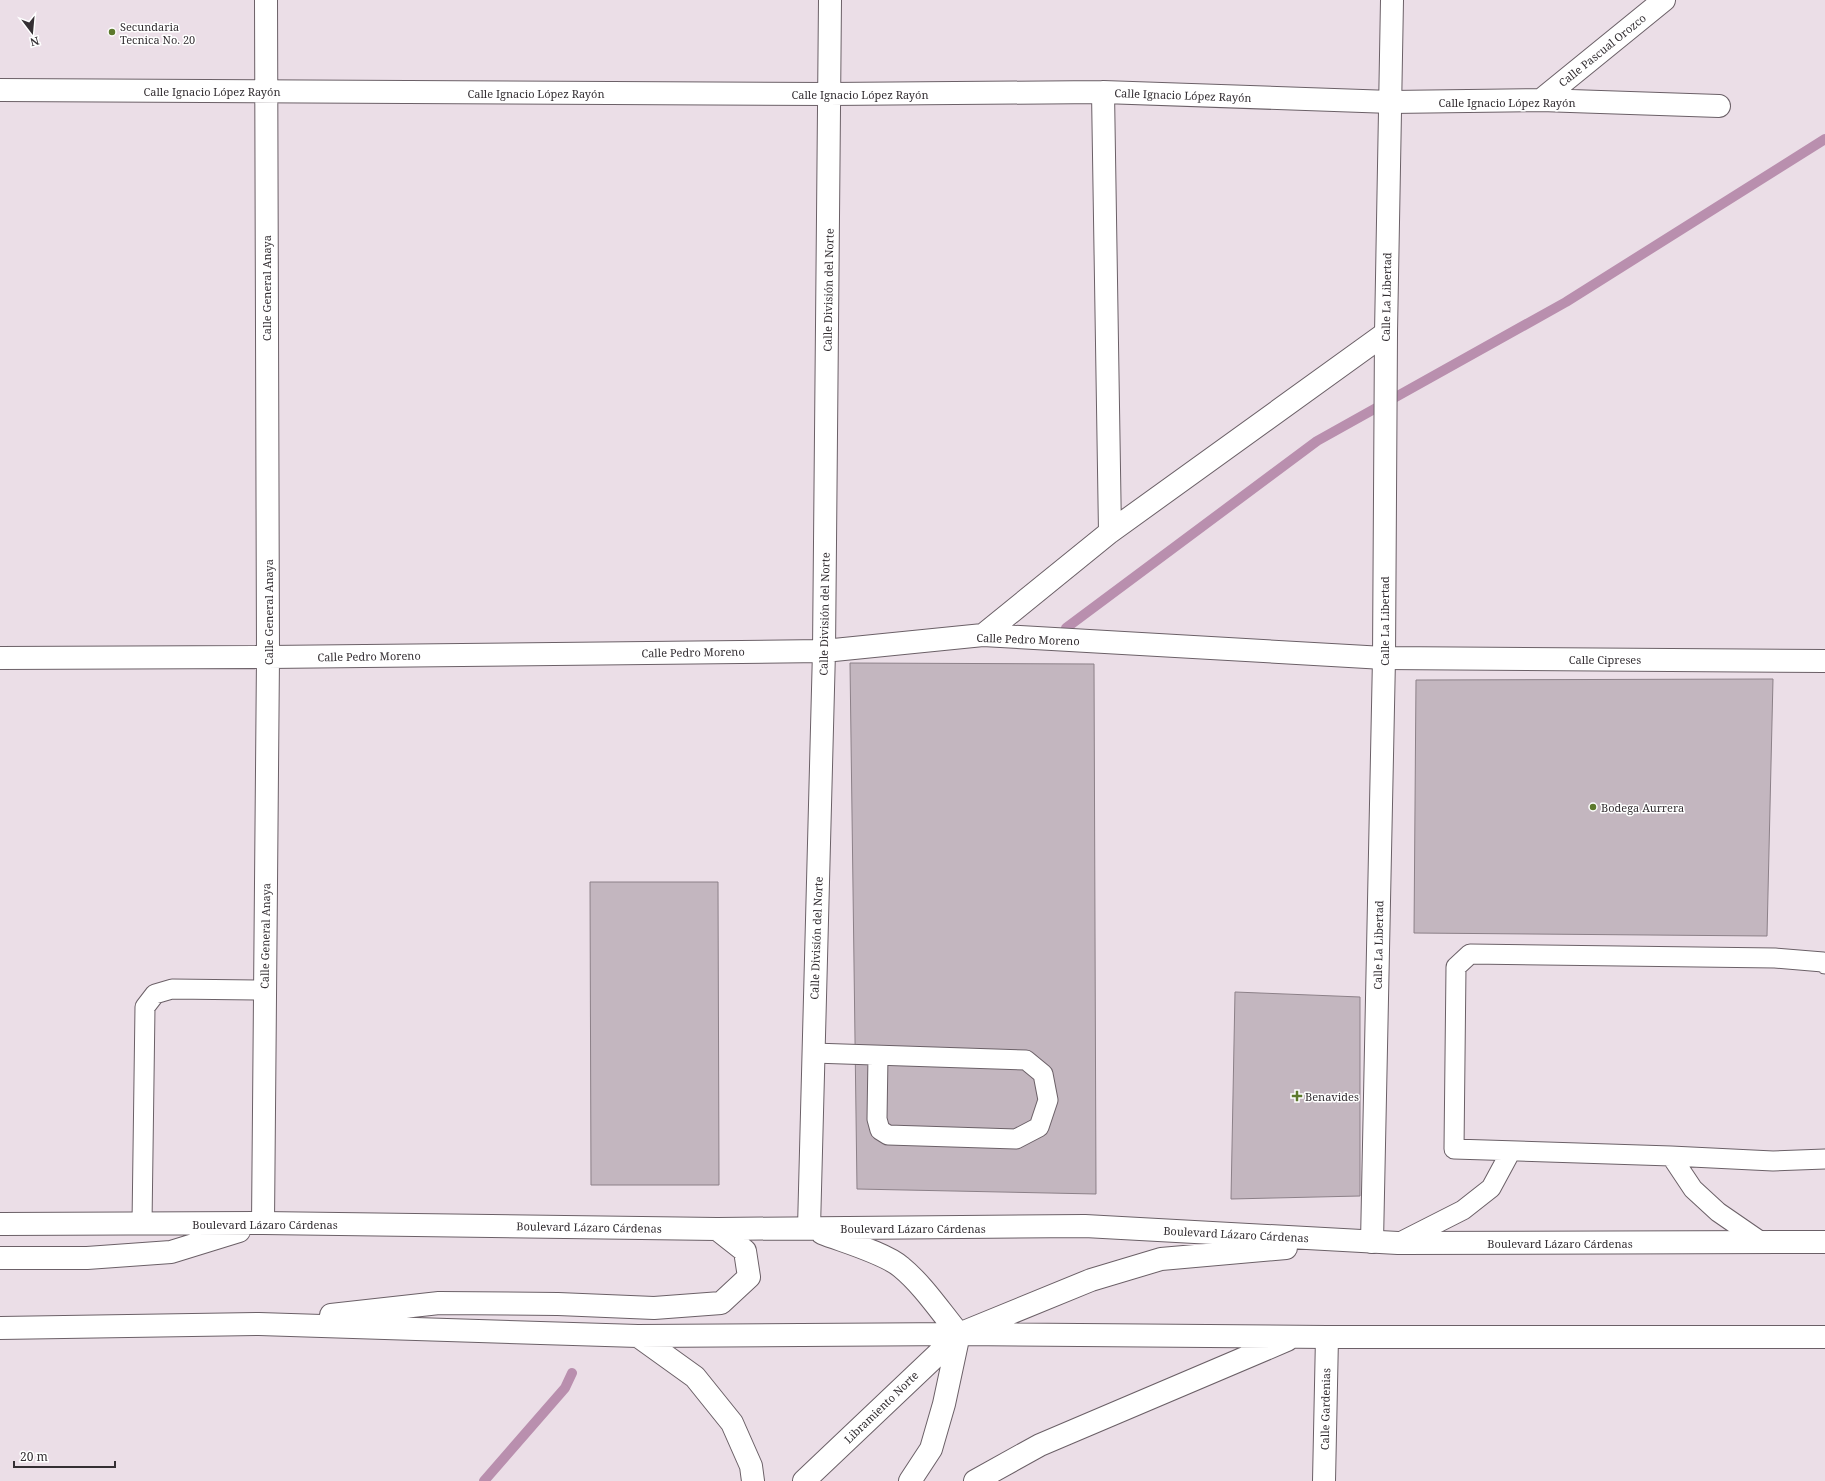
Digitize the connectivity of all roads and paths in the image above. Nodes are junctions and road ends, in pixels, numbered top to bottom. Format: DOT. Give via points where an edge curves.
graph roads {
  1 [pos="266,0"];
  2 [pos="830,0"];
  3 [pos="1392,0"];
  4 [pos="1664,0"];
  5 [pos="0,90"];
  6 [pos="266,92"];
  7 [pos="1103,92"];
  8 [pos="829,94"];
  9 [pos="1541,100"];
  10 [pos="1391,102"];
  11 [pos="1719,106"];
  12 [pos="1386,334"];
  13 [pos="1110,532"];
  14 [pos="983,635"];
  15 [pos="824,651"];
  16 [pos="268,657"];
  17 [pos="0,658"];
  18 [pos="1384,658"];
  19 [pos="1825,660"];
  20 [pos="1825,964"];
  21 [pos="264,990"];
  22 [pos="813,1054"];
  23 [pos="878,1056"];
  24 [pos="1511,1151"];
  25 [pos="1671,1156"];
  26 [pos="1825,1159"];
  27 [pos="263,1223"];
  28 [pos="0,1224"];
  29 [pos="142,1224"];
  30 [pos="717,1228"];
  31 [pos="809,1228"];
  32 [pos="1369,1241"];
  33 [pos="1763,1242"];
  34 [pos="1825,1242"];
  35 [pos="1398,1243"];
  36 [pos="0,1258"];
  37 [pos="259,1324"];
  38 [pos="0,1328"];
  39 [pos="959,1334"];
  40 [pos="638,1336"];
  41 [pos="1296,1336"];
  42 [pos="1327,1337"];
  43 [pos="1825,1337"];
  44 [pos="753,1481"];
  45 [pos="804,1481"];
  46 [pos="910,1481"];
  47 [pos="975,1481"];
  48 [pos="1324,1481"];
  1 -- 6 [label="street, Calle General Anaya"];
  2 -- 8 [label="street, Calle División del Norte"];
  3 -- 10 [label="street, Calle La Libertad"];
  4 -- 9 [label="street, Calle Pascual Orozco"];
  5 -- 6 [label="street, Calle Ignacio López Rayón"];
  6 -- 8 [label="street, Calle Ignacio López Rayón"];
  6 -- 16 [label="street, Calle General Anaya"];
  7 -- 8 [label="street, Calle Ignacio López Rayón"];
  7 -- 10 [label="street, Calle Ignacio López Rayón"];
  7 -- 13 [label="street"];
  8 -- 15 [label="street, Calle División del Norte"];
  9 -- 10 [label="street, Calle Ignacio López Rayón"];
  9 -- 11 [label="street, Calle Ignacio López Rayón"];
  10 -- 12 [label="street, Calle La Libertad"];
  12 -- 13 [label="street"];
  12 -- 18 [label="street, Calle La Libertad"];
  13 -- 14 [label="street"];
  14 -- 15 [label="street, Calle Pedro Moreno"];
  14 -- 18 [label="street, Calle Pedro Moreno"];
  15 -- 16 [label="street, Calle Pedro Moreno"];
  15 -- 22 [label="street, Calle División del Norte"];
  16 -- 17 [label="street, Calle Pedro Moreno"];
  16 -- 21 [label="street, Calle General Anaya"];
  18 -- 19 [label="street, Calle Cipreses"];
  18 -- 32 [label="street, Calle La Libertad"];
  20 -- 24 [label="lane" via="1775,958 1470,954 1456,967 1454,1149"];
  21 -- 27 [label="street, Calle General Anaya"];
  21 -- 29 [label="lane" via="172,989 155,994 145,1007"];
  22 -- 23 [label="lane"];
  22 -- 31 [label="street, Calle División del Norte"];
  23 -- 23 [label="lane" via="878,1119 880,1130 888,1135 1016,1139 1039,1127 1048,1100 1044,1074 1026,1060"];
  24 -- 25 [label="lane"];
  24 -- 35 [label="lane" via="1491,1188 1463,1210"];
  25 -- 26 [label="lane" via="1773,1161"];
  25 -- 33 [label="lane" via="1693,1190 1718,1212"];
  27 -- 29 [label="street, Boulevard Lázaro Cárdenas"];
  27 -- 30 [label="street, Boulevard Lázaro Cárdenas"];
  27 -- 36 [label="street" via="171,1252 88,1258"];
  28 -- 29 [label="street, Boulevard Lázaro Cárdenas"];
  30 -- 31 [label="street, Boulevard Lázaro Cárdenas"];
  30 -- 37 [label="street" via="745,1251 749,1277 721,1303 654,1308 439,1303"];
  31 -- 32 [label="street, Boulevard Lázaro Cárdenas" via="1085,1226"];
  31 -- 39 [label="street" via="900,1265"];
  32 -- 35 [label="street, Boulevard Lázaro Cárdenas"];
  32 -- 39 [label="street" via="1161,1259 1092,1280"];
  33 -- 34 [label="street, Boulevard Lázaro Cárdenas"];
  33 -- 35 [label="street, Boulevard Lázaro Cárdenas"];
  37 -- 38 [label="street"];
  37 -- 40 [label="street"];
  39 -- 40 [label="street"];
  39 -- 41 [label="street"];
  39 -- 45 [label="street, Libramiento Norte"];
  39 -- 46 [label="street" via="931,1449"];
  40 -- 44 [label="street" via="695,1377 732,1423 751,1466"];
  41 -- 42 [label="street"];
  41 -- 47 [label="street" via="1040,1445"];
  42 -- 43 [label="street"];
  42 -- 48 [label="street, Calle Gardenias"];
}
